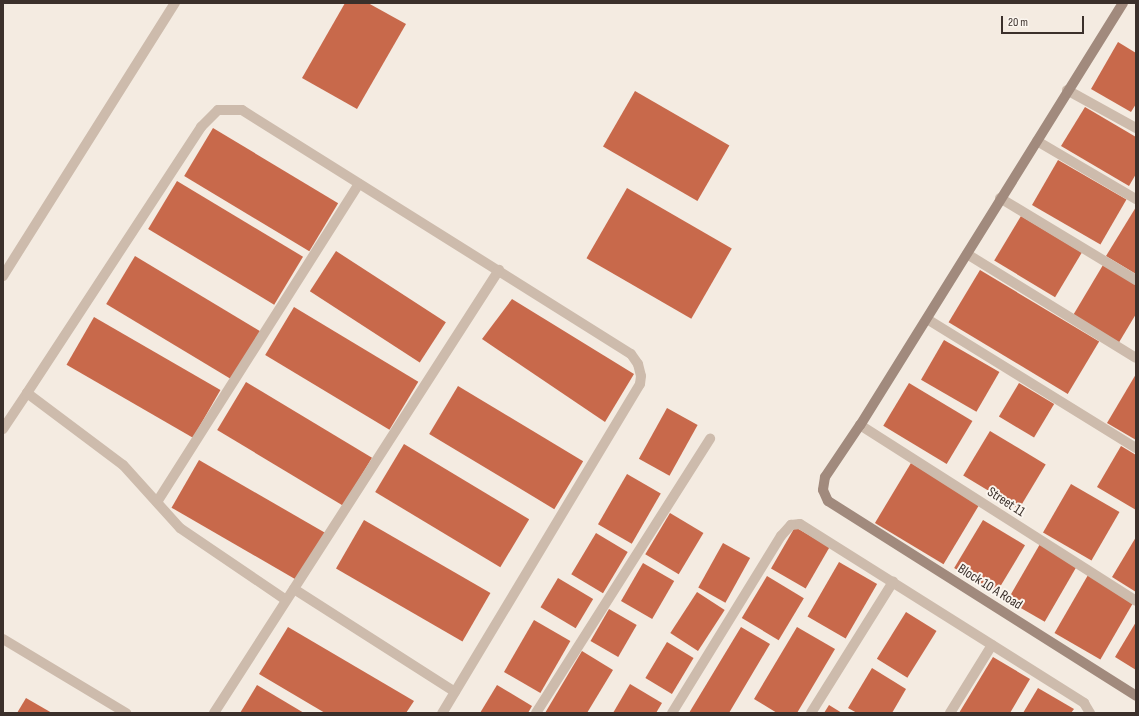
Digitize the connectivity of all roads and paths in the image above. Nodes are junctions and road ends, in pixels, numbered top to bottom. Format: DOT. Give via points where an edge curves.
graph roads {
  1 [pos="175,3"];
  2 [pos="1123,3"];
  3 [pos="1067,90"];
  4 [pos="1136,128"];
  5 [pos="1036,141"];
  6 [pos="359,184"];
  7 [pos="1000,198"];
  8 [pos="1136,199"];
  9 [pos="967,254"];
  10 [pos="499,270"];
  11 [pos="3,276"];
  12 [pos="1136,280"];
  13 [pos="927,319"];
  14 [pos="1136,358"];
  15 [pos="27,393"];
  16 [pos="860,425"];
  17 [pos="3,429"];
  18 [pos="710,439"];
  19 [pos="1136,448"];
  20 [pos="157,502"];
  21 [pos="893,582"];
  22 [pos="294,589"];
  23 [pos="286,600"];
  24 [pos="1136,601"];
  25 [pos="3,639"];
  26 [pos="992,645"];
  27 [pos="455,692"];
  28 [pos="1136,696"];
  29 [pos="126,713"];
  30 [pos="214,713"];
  31 [pos="442,713"];
  32 [pos="536,713"];
  33 [pos="672,713"];
  34 [pos="811,713"];
  35 [pos="950,713"];
  36 [pos="1090,713"];
  1 -- 11 [label="street"];
  2 -- 3 [label="street"];
  3 -- 4 [label="street"];
  3 -- 5 [label="street"];
  5 -- 7 [label="street"];
  5 -- 8 [label="street"];
  6 -- 10 [label="street"];
  6 -- 15 [label="street" via="242,110 218,110 201,127"];
  6 -- 20 [label="street"];
  7 -- 9 [label="street"];
  7 -- 12 [label="street"];
  9 -- 13 [label="street"];
  9 -- 14 [label="street"];
  10 -- 22 [label="street"];
  10 -- 27 [label="street" via="631,354 638,364 641,376 640,384"];
  13 -- 16 [label="street"];
  13 -- 19 [label="street"];
  15 -- 17 [label="street"];
  15 -- 20 [label="street" via="123,465"];
  16 -- 24 [label="street, Street 11"];
  16 -- 28 [label="street, Block 10 A Road" via="825,477 823,490 828,502"];
  18 -- 32 [label="street"];
  20 -- 23 [label="street" via="180,528"];
  21 -- 26 [label="street"];
  21 -- 33 [label="street" via="807,526 791,525"];
  21 -- 34 [label="street"];
  22 -- 23 [label="street"];
  22 -- 27 [label="street"];
  23 -- 30 [label="street"];
  25 -- 29 [label="street"];
  26 -- 35 [label="street"];
  26 -- 36 [label="street" via="1084,703"];
  27 -- 31 [label="street"];
}
